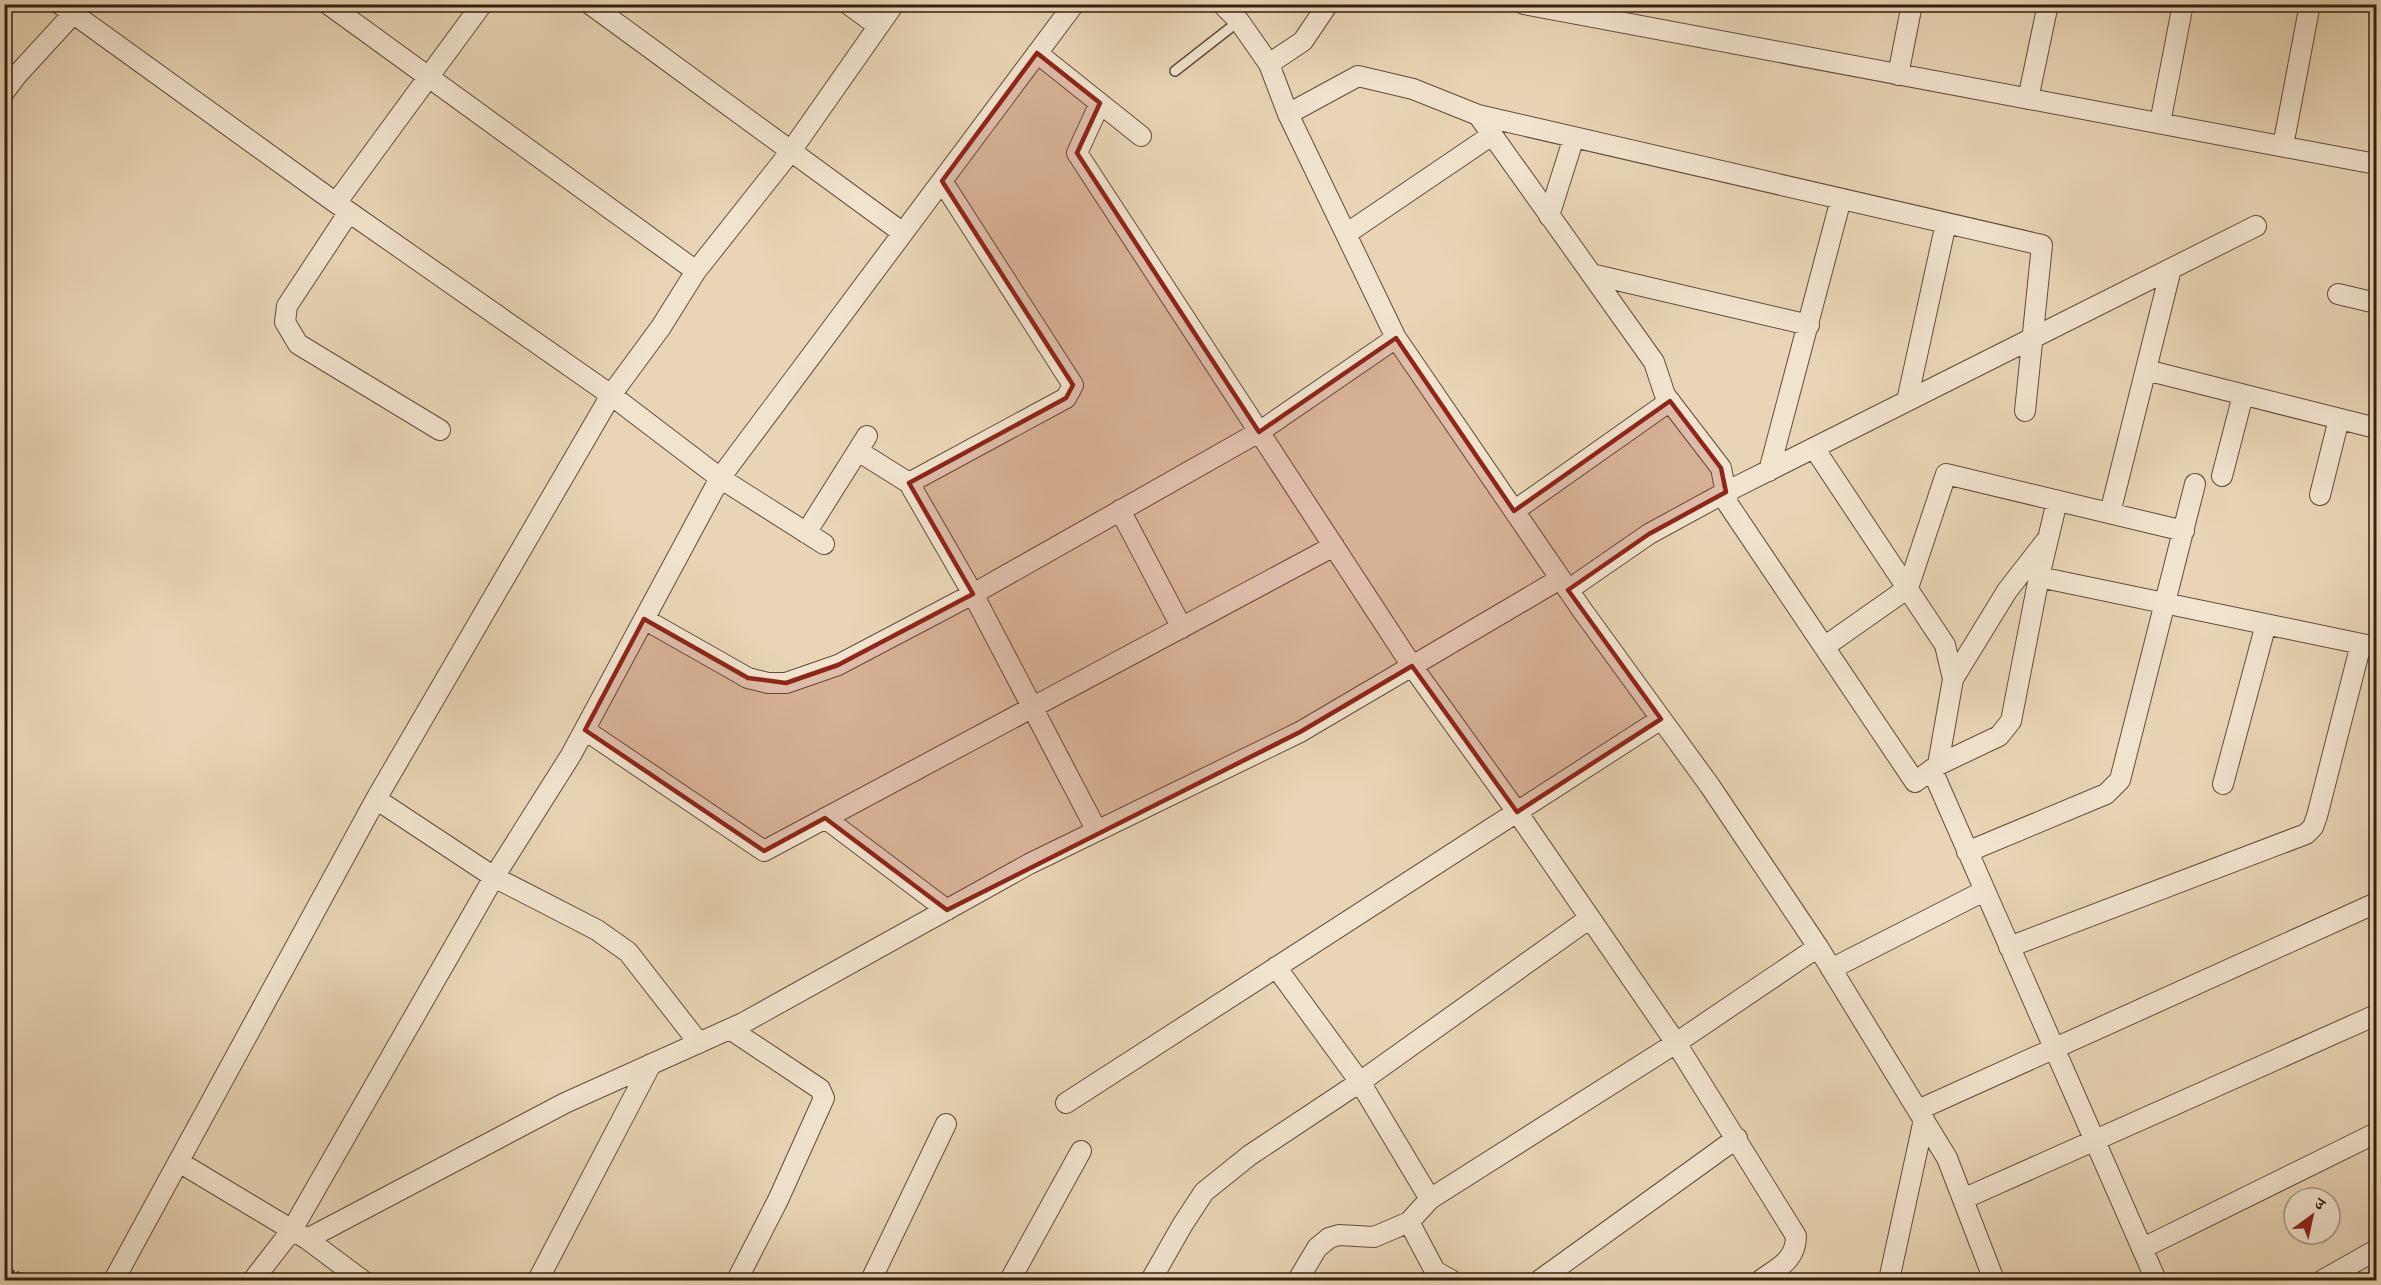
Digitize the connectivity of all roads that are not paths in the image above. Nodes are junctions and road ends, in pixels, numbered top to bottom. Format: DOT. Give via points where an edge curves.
graph roads {
  1 [pos="328,4"];
  2 [pos="482,4"];
  3 [pos="590,4"];
  4 [pos="848,4"];
  5 [pos="894,4"];
  6 [pos="1074,4"];
  7 [pos="1222,4"];
  8 [pos="1328,4"];
  9 [pos="1524,4"];
  10 [pos="1911,4"];
  11 [pos="2048,4"];
  12 [pos="2183,4"];
  13 [pos="2310,4"];
  14 [pos="71,8"];
  15 [pos="1239,21"];
  16 [pos="878,26"];
  17 [pos="1038,53"];
  18 [pos="1269,64"];
  19 [pos="1175,71"];
  20 [pos="1899,75"];
  21 [pos="428,78"];
  22 [pos="4,92"];
  23 [pos="2028,99"];
  24 [pos="1100,103"];
  25 [pos="1288,114"];
  26 [pos="1478,116"];
  27 [pos="2160,123"];
  28 [pos="1492,135"];
  29 [pos="1140,136"];
  30 [pos="1574,137"];
  31 [pos="2283,146"];
  32 [pos="791,151"];
  33 [pos="2376,164"];
  34 [pos="942,181"];
  35 [pos="1841,199"];
  36 [pos="343,208"];
  37 [pos="1549,216"];
  38 [pos="1946,223"];
  39 [pos="2256,226"];
  40 [pos="903,233"];
  41 [pos="1346,234"];
  42 [pos="2171,269"];
  43 [pos="696,271"];
  44 [pos="1591,274"];
  45 [pos="2338,294"];
  46 [pos="2376,303"];
  47 [pos="1809,326"];
  48 [pos="1396,338"];
  49 [pos="2032,338"];
  50 [pos="2146,370"];
  51 [pos="611,395"];
  52 [pos="2242,395"];
  53 [pos="1907,401"];
  54 [pos="1670,402"];
  55 [pos="2025,411"];
  56 [pos="2339,418"];
  57 [pos="2376,428"];
  58 [pos="440,430"];
  59 [pos="1259,432"];
  60 [pos="1814,448"];
  61 [pos="1769,471"];
  62 [pos="2222,476"];
  63 [pos="720,478"];
  64 [pos="909,483"];
  65 [pos="2195,484"];
  66 [pos="1726,492"];
  67 [pos="2320,495"];
  68 [pos="2057,501"];
  69 [pos="1120,510"];
  70 [pos="1514,512"];
  71 [pos="2110,513"];
  72 [pos="2184,531"];
  73 [pos="806,533"];
  74 [pos="2049,537"];
  75 [pos="824,544"];
  76 [pos="1334,546"];
  77 [pos="2039,577"];
  78 [pos="1564,584"];
  79 [pos="1908,588"];
  80 [pos="972,594"];
  81 [pos="2166,603"];
  82 [pos="644,619"];
  83 [pos="2266,624"];
  84 [pos="1182,628"];
  85 [pos="2369,645"];
  86 [pos="1824,646"];
  87 [pos="1412,666"];
  88 [pos="1953,679"];
  89 [pos="1032,707"];
  90 [pos="1661,719"];
  91 [pos="585,730"];
  92 [pos="1935,768"];
  93 [pos="2223,784"];
  94 [pos="376,799"];
  95 [pos="1517,812"];
  96 [pos="825,818"];
  97 [pos="1097,831"];
  98 [pos="1967,852"];
  99 [pos="494,878"];
  100 [pos="1984,891"];
  101 [pos="2376,903"];
  102 [pos="947,910"];
  103 [pos="1590,918"];
  104 [pos="1818,947"];
  105 [pos="2009,947"];
  106 [pos="1276,967"];
  107 [pos="1831,969"];
  108 [pos="2376,1015"];
  109 [pos="730,1029"];
  110 [pos="699,1043"];
  111 [pos="1676,1043"];
  112 [pos="2053,1049"];
  113 [pos="651,1064"];
  114 [pos="1360,1082"];
  115 [pos="1066,1103"];
  116 [pos="1921,1115"];
  117 [pos="946,1124"];
  118 [pos="2376,1133"];
  119 [pos="1737,1138"];
  120 [pos="2093,1141"];
  121 [pos="1081,1151"];
  122 [pos="179,1162"];
  123 [pos="1430,1199"];
  124 [pos="1963,1199"];
  125 [pos="1409,1222"];
  126 [pos="299,1235"];
  127 [pos="2143,1248"];
  128 [pos="2376,1250"];
  129 [pos="1439,1278"];
  130 [pos="114,1281"];
  131 [pos="253,1281"];
  132 [pos="362,1281"];
  133 [pos="538,1281"];
  134 [pos="736,1281"];
  135 [pos="870,1281"];
  136 [pos="1010,1281"];
  137 [pos="1151,1281"];
  138 [pos="1298,1281"];
  139 [pos="1540,1281"];
  140 [pos="1761,1281"];
  141 [pos="1889,1281"];
  142 [pos="1994,1281"];
  143 [pos="2156,1281"];
  144 [pos="2323,1281"];
  1 -- 21 [label="street"];
  2 -- 21 [label="street"];
  3 -- 32 [label="street"];
  4 -- 16 [label="street"];
  5 -- 16 [label="street"];
  6 -- 17 [label="street"];
  7 -- 15 [label="street"];
  8 -- 18 [label="street" via="1303,42"];
  9 -- 20 [label="street"];
  10 -- 20 [label="street"];
  11 -- 23 [label="street"];
  12 -- 27 [label="street"];
  13 -- 31 [label="street"];
  14 -- 22 [label="street"];
  14 -- 36 [label="street"];
  15 -- 18 [label="street"];
  15 -- 19 [label="lane"];
  16 -- 32 [label="street"];
  17 -- 24 [label="street"];
  17 -- 34 [label="street"];
  18 -- 25 [label="street"];
  20 -- 23 [label="street"];
  21 -- 36 [label="street"];
  21 -- 43 [label="street"];
  23 -- 27 [label="street"];
  24 -- 29 [label="street"];
  24 -- 59 [label="street" via="1077,153"];
  25 -- 26 [label="street" via="1358,76 1413,89"];
  25 -- 41 [label="street"];
  26 -- 28 [label="street"];
  26 -- 30 [label="street"];
  27 -- 31 [label="street"];
  28 -- 37 [label="street"];
  28 -- 41 [label="street"];
  30 -- 35 [label="street"];
  30 -- 37 [label="street"];
  31 -- 33 [label="street"];
  32 -- 40 [label="street"];
  32 -- 43 [label="street"];
  34 -- 40 [label="street"];
  34 -- 64 [label="street" via="1073,385 1066,398"];
  35 -- 38 [label="street"];
  35 -- 47 [label="street"];
  36 -- 51 [label="street"];
  36 -- 58 [label="street" via="287,306 285,321 298,344"];
  37 -- 44 [label="street"];
  38 -- 49 [label="street" via="2042,245"];
  38 -- 53 [label="street"];
  39 -- 42 [label="street"];
  40 -- 63 [label="street"];
  41 -- 48 [label="street"];
  42 -- 49 [label="street"];
  42 -- 50 [label="street"];
  43 -- 51 [label="street"];
  44 -- 47 [label="street"];
  44 -- 54 [label="street" via="1654,362"];
  45 -- 46 [label="street"];
  47 -- 61 [label="street"];
  48 -- 59 [label="street"];
  48 -- 70 [label="street"];
  49 -- 53 [label="street"];
  49 -- 55 [label="street"];
  50 -- 52 [label="street"];
  50 -- 71 [label="street"];
  51 -- 63 [label="street"];
  51 -- 94 [label="street"];
  52 -- 56 [label="street"];
  52 -- 62 [label="street"];
  53 -- 60 [label="street"];
  54 -- 66 [label="street" via="1721,468"];
  54 -- 70 [label="street"];
  56 -- 57 [label="street"];
  56 -- 67 [label="street"];
  59 -- 69 [label="street"];
  59 -- 76 [label="street"];
  60 -- 61 [label="street"];
  60 -- 79 [label="street"];
  61 -- 66 [label="street"];
  63 -- 73 [label="street"];
  63 -- 82 [label="street"];
  64 -- 73 [label="street" via="863,443"];
  64 -- 80 [label="street"];
  65 -- 72 [label="street"];
  66 -- 78 [label="street"];
  66 -- 86 [label="street" via="1728,504"];
  68 -- 71 [label="street"];
  68 -- 74 [label="street"];
  68 -- 79 [label="street" via="1946,474"];
  69 -- 80 [label="street"];
  69 -- 84 [label="street"];
  70 -- 78 [label="street"];
  71 -- 72 [label="street"];
  72 -- 81 [label="street"];
  73 -- 75 [label="street"];
  74 -- 77 [label="street"];
  74 -- 88 [label="street" via="2007,591"];
  76 -- 84 [label="street"];
  76 -- 87 [label="street"];
  77 -- 81 [label="street"];
  77 -- 92 [label="street" via="2012,722 2000,736"];
  78 -- 87 [label="street"];
  78 -- 90 [label="street"];
  79 -- 86 [label="street"];
  79 -- 88 [label="street" via="1946,645"];
  80 -- 82 [label="street" via="838,665 786,683 748,678"];
  80 -- 89 [label="street"];
  81 -- 83 [label="street"];
  81 -- 98 [label="street" via="2120,780 2106,794"];
  82 -- 91 [label="street"];
  83 -- 85 [label="street"];
  83 -- 93 [label="street"];
  84 -- 89 [label="street"];
  85 -- 105 [label="street" via="2317,816 2306,834"];
  86 -- 92 [label="street" via="1915,782"];
  87 -- 95 [label="street"];
  87 -- 97 [label="street" via="1300,732"];
  88 -- 92 [label="street"];
  89 -- 96 [label="street"];
  89 -- 97 [label="street"];
  90 -- 95 [label="street"];
  90 -- 104 [label="street"];
  91 -- 96 [label="street" via="764,851"];
  91 -- 99 [label="street"];
  92 -- 98 [label="street"];
  94 -- 99 [label="street"];
  94 -- 122 [label="street"];
  95 -- 103 [label="street"];
  95 -- 106 [label="street"];
  96 -- 102 [label="street"];
  97 -- 102 [label="street"];
  98 -- 100 [label="street"];
  99 -- 110 [label="street" via="597,930 628,952"];
  99 -- 126 [label="street"];
  100 -- 105 [label="street"];
  100 -- 107 [label="street"];
  101 -- 112 [label="street"];
  102 -- 109 [label="street"];
  103 -- 111 [label="street"];
  103 -- 114 [label="street"];
  104 -- 107 [label="street"];
  104 -- 111 [label="street"];
  105 -- 112 [label="street"];
  106 -- 114 [label="street"];
  106 -- 115 [label="street"];
  107 -- 116 [label="street"];
  108 -- 120 [label="street"];
  109 -- 110 [label="street"];
  109 -- 134 [label="street" via="820,1089 824,1098"];
  110 -- 113 [label="street"];
  111 -- 119 [label="street"];
  111 -- 123 [label="street"];
  112 -- 116 [label="street"];
  112 -- 120 [label="street"];
  113 -- 126 [label="street"];
  113 -- 133 [label="street"];
  114 -- 123 [label="street"];
  114 -- 137 [label="street" via="1250,1155 1204,1192"];
  116 -- 124 [label="street" via="1947,1158"];
  116 -- 141 [label="street"];
  117 -- 135 [label="street"];
  118 -- 127 [label="street"];
  119 -- 139 [label="street"];
  119 -- 140 [label="street" via="1796,1236 1796,1249 1787,1262"];
  120 -- 124 [label="street"];
  120 -- 127 [label="street"];
  121 -- 136 [label="street"];
  122 -- 126 [label="street"];
  122 -- 130 [label="street"];
  123 -- 125 [label="street"];
  124 -- 142 [label="street"];
  125 -- 129 [label="street"];
  125 -- 138 [label="street" via="1374,1237 1329,1238 1317,1248"];
  126 -- 131 [label="street"];
  126 -- 132 [label="street"];
  127 -- 143 [label="street"];
  128 -- 144 [label="street"];
}
